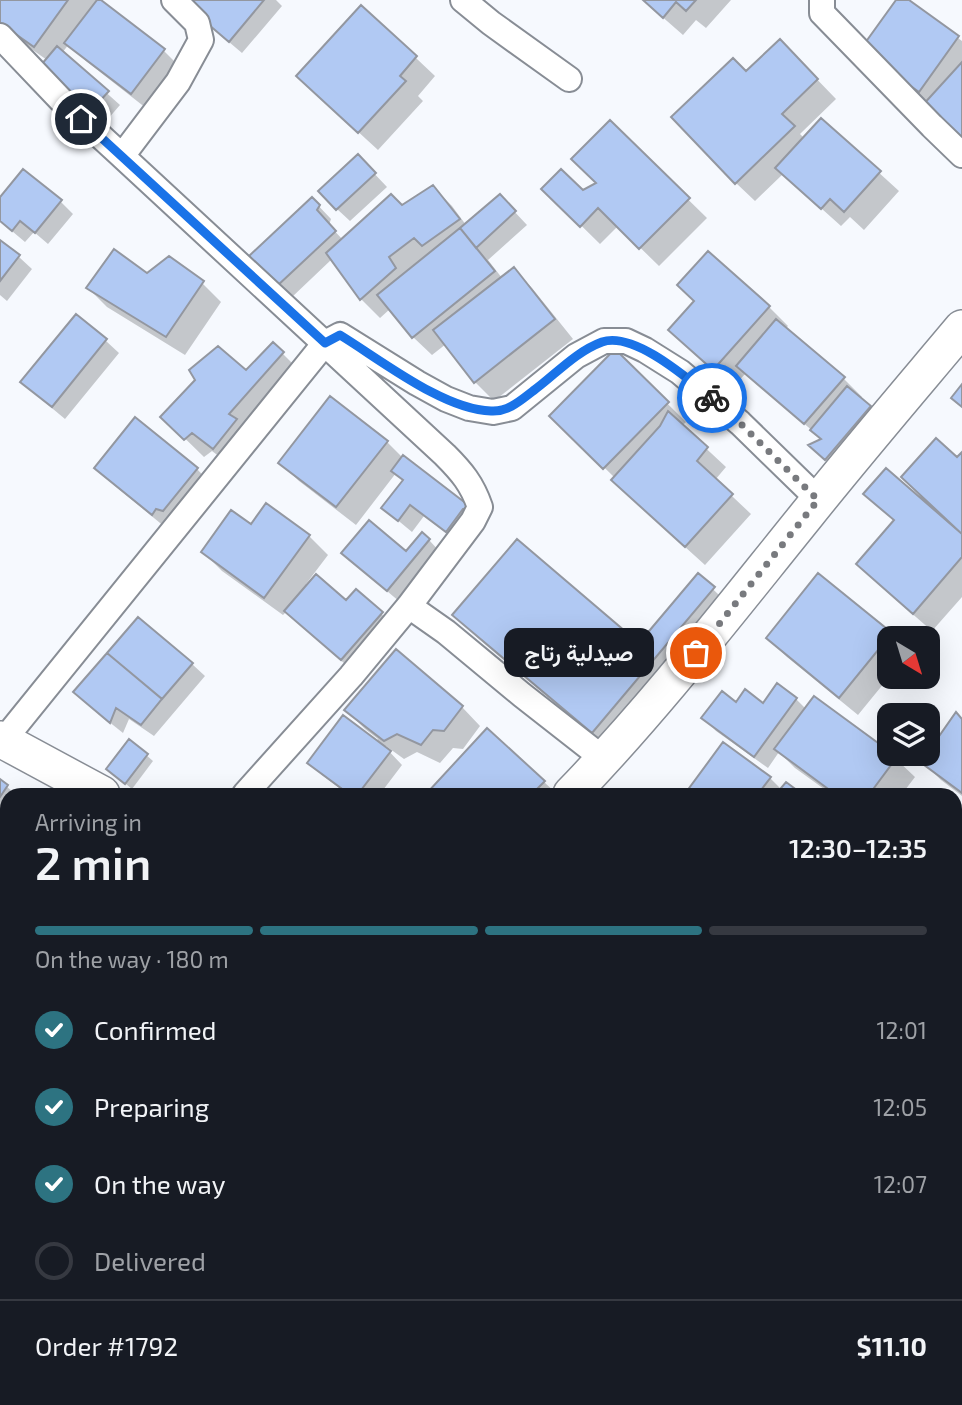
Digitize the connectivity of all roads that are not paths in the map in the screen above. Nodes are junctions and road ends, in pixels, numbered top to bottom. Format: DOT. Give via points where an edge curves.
graph roads {
  1 [pos="174,0"];
  2 [pos="463,0"];
  3 [pos="822,0"];
  4 [pos="0,36"];
  5 [pos="569,79"];
  6 [pos="962,155"];
  7 [pos="122,156"];
  8 [pos="962,328"];
  9 [pos="325,343"];
  10 [pos="818,500"];
  11 [pos="409,606"];
  12 [pos="2,740"];
  13 [pos="605,760"];
  14 [pos="91,788"];
  15 [pos="250,788"];
  16 [pos="577,788"];
  1 -- 7 [label="street" via="197,23 201,40 178,82"];
  2 -- 5 [label="street"];
  3 -- 6 [label="street" via="822,13"];
  4 -- 7 [label="street"];
  7 -- 9 [label="street"];
  8 -- 10 [label="street"];
  9 -- 10 [label="street" via="340,335 446,400 492,412 512,408 576,356 604,341 626,341 681,372"];
  9 -- 11 [label="street" via="460,471 480,507"];
  9 -- 12 [label="street"];
  10 -- 13 [label="street"];
  11 -- 13 [label="street"];
  11 -- 15 [label="street"];
  12 -- 14 [label="street"];
  13 -- 16 [label="street"];
}
